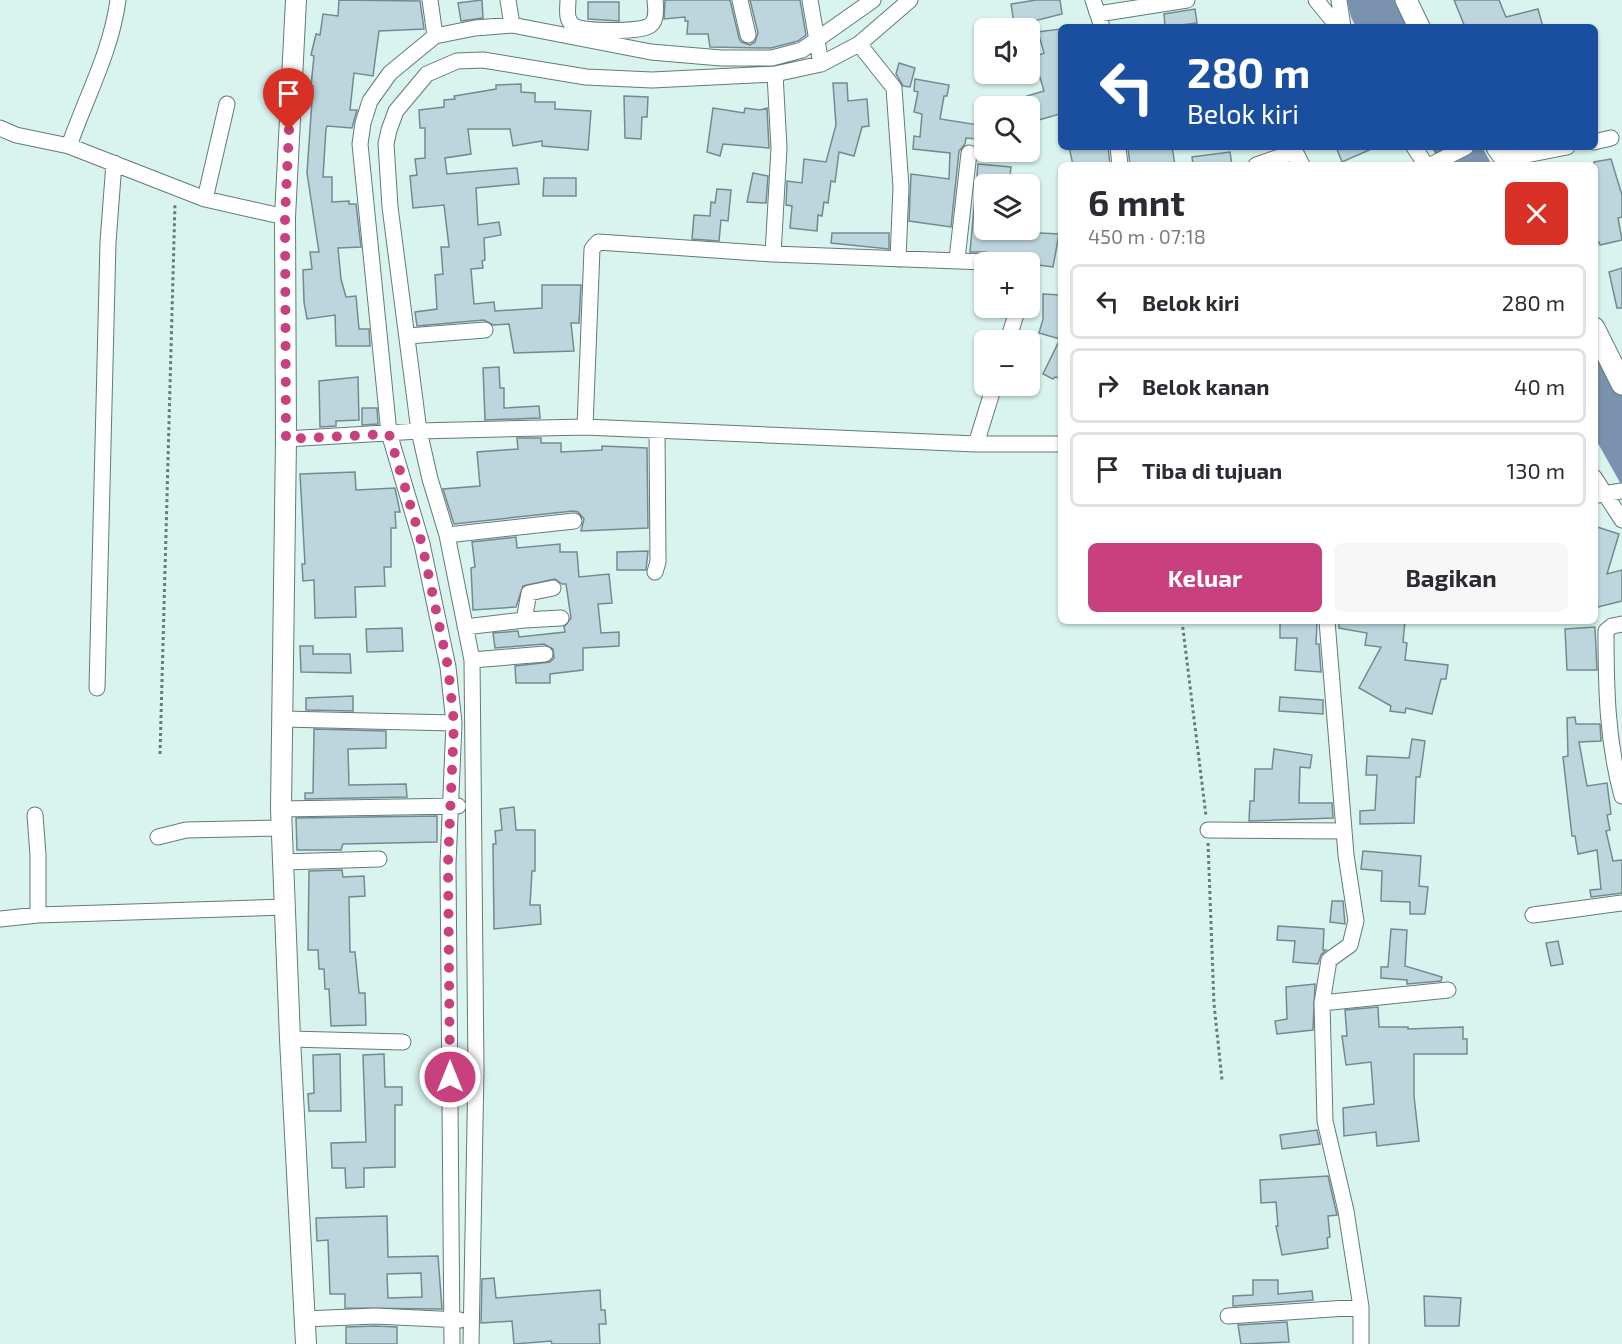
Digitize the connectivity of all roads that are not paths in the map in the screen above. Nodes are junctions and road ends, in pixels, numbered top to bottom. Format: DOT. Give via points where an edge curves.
graph roads {
  1 [pos="118,0"];
  2 [pos="296,0"];
  3 [pos="508,0"];
  4 [pos="568,0"];
  5 [pos="656,0"];
  6 [pos="740,0"];
  7 [pos="810,0"];
  8 [pos="873,0"];
  9 [pos="910,0"];
  10 [pos="1187,0"];
  11 [pos="1316,0"];
  12 [pos="1339,0"];
  13 [pos="1406,0"];
  14 [pos="434,1"];
  15 [pos="1098,14"];
  16 [pos="1336,24"];
  17 [pos="1343,24"];
  18 [pos="1418,24"];
  19 [pos="512,25"];
  20 [pos="748,35"];
  21 [pos="435,36"];
  22 [pos="859,44"];
  23 [pos="819,52"];
  24 [pos="776,74"];
  25 [pos="226,104"];
  26 [pos="0,128"];
  27 [pos="1611,138"];
  28 [pos="1598,141"];
  29 [pos="69,146"];
  30 [pos="1417,150"];
  31 [pos="1460,150"];
  32 [pos="1548,150"];
  33 [pos="969,153"];
  34 [pos="1504,157"];
  35 [pos="1265,162"];
  36 [pos="1300,162"];
  37 [pos="1428,162"];
  38 [pos="1434,162"];
  39 [pos="114,163"];
  40 [pos="376,176"];
  41 [pos="205,199"];
  42 [pos="285,217"];
  43 [pos="380,221"];
  44 [pos="773,254"];
  45 [pos="898,259"];
  46 [pos="957,260"];
  47 [pos="974,261"];
  48 [pos="485,330"];
  49 [pos="408,336"];
  50 [pos="1598,336"];
  51 [pos="399,382"];
  52 [pos="1622,384"];
  53 [pos="991,396"];
  54 [pos="585,427"];
  55 [pos="657,430"];
  56 [pos="403,432"];
  57 [pos="286,439"];
  58 [pos="976,444"];
  59 [pos="1058,444"];
  60 [pos="1598,481"];
  61 [pos="1609,493"];
  62 [pos="1622,520"];
  63 [pos="574,521"];
  64 [pos="447,536"];
  65 [pos="655,572"];
  66 [pos="553,588"];
  67 [pos="561,618"];
  68 [pos="524,620"];
  69 [pos="1327,624"];
  70 [pos="1622,624"];
  71 [pos="465,627"];
  72 [pos="545,654"];
  73 [pos="472,660"];
  74 [pos="97,688"];
  75 [pos="282,719"];
  76 [pos="454,723"];
  77 [pos="464,743"];
  78 [pos="1622,796"];
  79 [pos="461,806"];
  80 [pos="34,815"];
  81 [pos="281,819"];
  82 [pos="1208,830"];
  83 [pos="1344,831"];
  84 [pos="158,837"];
  85 [pos="379,859"];
  86 [pos="284,862"];
  87 [pos="1622,903"];
  88 [pos="285,907"];
  89 [pos="38,915"];
  90 [pos="1533,915"];
  91 [pos="0,919"];
  92 [pos="1448,990"];
  93 [pos="1322,1003"];
  94 [pos="290,1039"];
  95 [pos="403,1042"];
  96 [pos="1361,1307"];
  97 [pos="1228,1316"];
  98 [pos="304,1319"];
  99 [pos="460,1320"];
  100 [pos="306,1344"];
  101 [pos="452,1344"];
  102 [pos="471,1344"];
  103 [pos="1360,1344"];
  1 -- 29 [label="street" via="102,65"];
  2 -- 42 [label="street"];
  3 -- 19 [label="street"];
  4 -- 5 [label="street" via="568,18 573,26 636,30 650,26"];
  6 -- 20 [label="street"];
  7 -- 23 [label="street"];
  8 -- 23 [label="street"];
  9 -- 22 [label="street"];
  10 -- 15 [label="street"];
  11 -- 16 [label="street"];
  12 -- 17 [label="street"];
  13 -- 18 [label="main road"];
  14 -- 21 [label="street"];
  19 -- 21 [label="street"];
  19 -- 23 [label="street" via="651,52 722,58 786,56 802,50"];
  21 -- 40 [label="street" via="390,73 370,100 360,144"];
  22 -- 23 [label="street"];
  22 -- 45 [label="street" via="894,88 901,187"];
  23 -- 24 [label="street"];
  24 -- 40 [label="street" via="652,81 586,77 483,60 456,61 427,74 396,111"];
  24 -- 44 [label="street" via="779,148"];
  25 -- 41 [label="street"];
  26 -- 29 [label="street"];
  27 -- 28 [label="street"];
  29 -- 39 [label="street"];
  30 -- 37 [label="street"];
  31 -- 38 [label="street"];
  32 -- 34 [label="street"];
  33 -- 46 [label="street"];
  35 -- 36 [label="street" via="1288,154 1297,155"];
  39 -- 41 [label="street"];
  39 -- 74 [label="street" via="108,242"];
  40 -- 43 [label="street"];
  40 -- 43 [label="street"];
  41 -- 42 [label="street"];
  42 -- 57 [label="street"];
  43 -- 49 [label="street"];
  43 -- 51 [label="street"];
  44 -- 45 [label="street"];
  44 -- 54 [label="street" via="602,241 595,244"];
  45 -- 46 [label="street"];
  46 -- 47 [label="street"];
  48 -- 49 [label="street"];
  49 -- 51 [label="street"];
  50 -- 52 [label="main road"];
  51 -- 56 [label="street"];
  51 -- 56 [label="street"];
  53 -- 58 [label="street"];
  54 -- 55 [label="street"];
  54 -- 56 [label="street"];
  55 -- 58 [label="street"];
  55 -- 65 [label="street"];
  56 -- 57 [label="street"];
  56 -- 64 [label="street" via="430,479"];
  56 -- 76 [label="street" via="448,667"];
  57 -- 75 [label="street"];
  58 -- 59 [label="street"];
  60 -- 61 [label="street"];
  61 -- 62 [label="street"];
  63 -- 64 [label="street"];
  64 -- 71 [label="street"];
  66 -- 68 [label="street" via="530,593"];
  67 -- 68 [label="street"];
  68 -- 71 [label="street"];
  69 -- 83 [label="street"];
  70 -- 78 [label="street" via="1606,631 1606,701"];
  71 -- 73 [label="street"];
  72 -- 73 [label="street"];
  73 -- 77 [label="street"];
  75 -- 76 [label="street"];
  75 -- 81 [label="street"];
  76 -- 77 [label="street"];
  77 -- 79 [label="street"];
  77 -- 79 [label="street"];
  79 -- 81 [label="street"];
  79 -- 99 [label="street"];
  79 -- 99 [label="street" via="476,1069"];
  80 -- 89 [label="street"];
  81 -- 84 [label="street"];
  81 -- 86 [label="street"];
  82 -- 83 [label="street"];
  83 -- 93 [label="street" via="1355,930 1350,945 1329,960"];
  85 -- 86 [label="street"];
  86 -- 88 [label="street"];
  87 -- 90 [label="street"];
  88 -- 89 [label="street"];
  88 -- 94 [label="street"];
  89 -- 91 [label="street"];
  92 -- 93 [label="street"];
  93 -- 96 [label="street" via="1325,1121 1346,1211"];
  94 -- 95 [label="street"];
  94 -- 98 [label="street"];
  96 -- 97 [label="street"];
  96 -- 103 [label="street"];
  98 -- 99 [label="street" via="375,1316"];
  98 -- 100 [label="street"];
  99 -- 101 [label="street"];
  99 -- 102 [label="street"];
}
